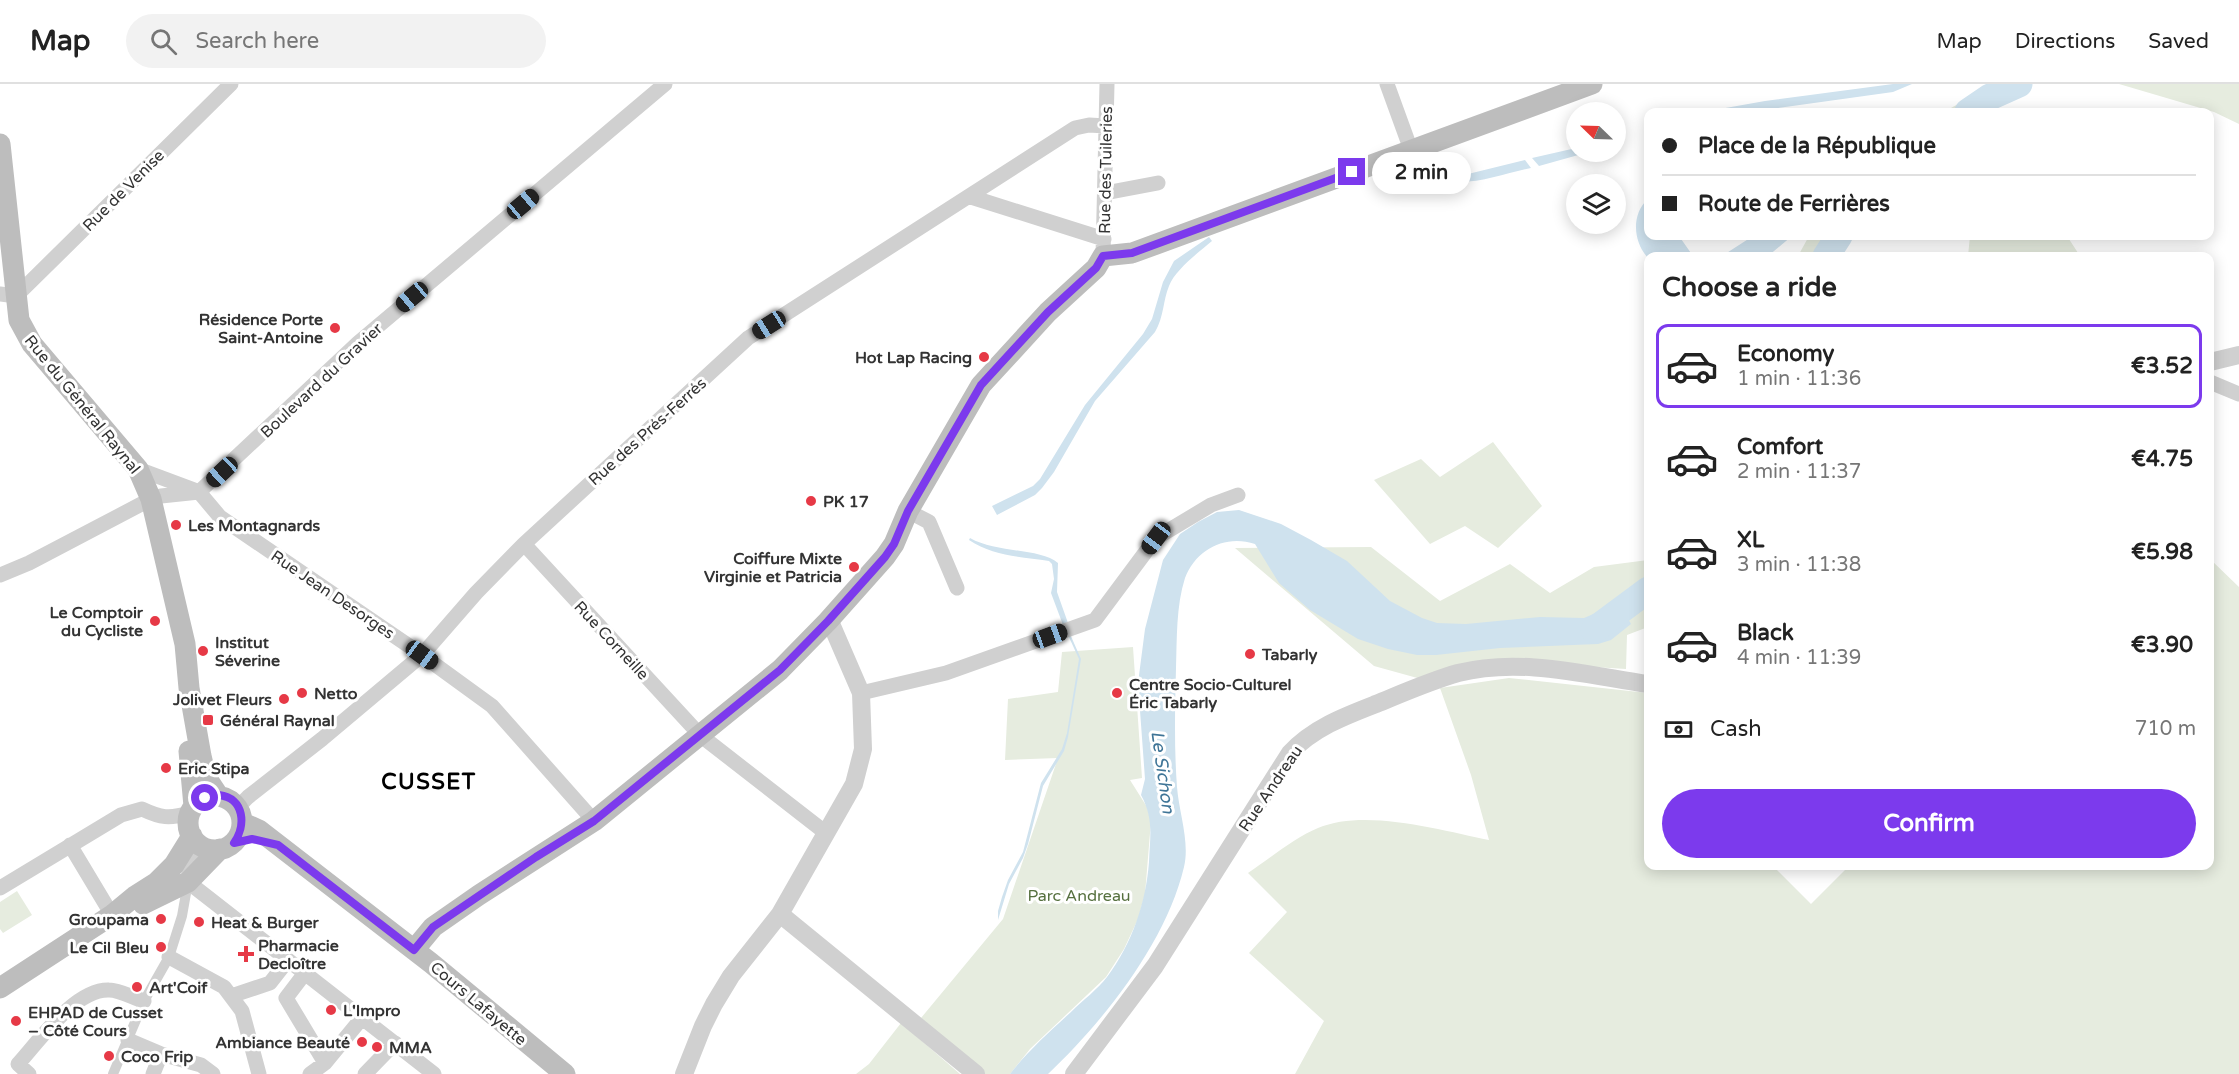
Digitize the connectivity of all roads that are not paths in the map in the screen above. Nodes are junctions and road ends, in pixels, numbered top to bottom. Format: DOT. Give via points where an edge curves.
graph roads {
  1 [pos="231,84"];
  2 [pos="665,84"];
  3 [pos="1107,84"];
  4 [pos="1387,84"];
  5 [pos="1592,84"];
  6 [pos="1106,126"];
  7 [pos="0,144"];
  8 [pos="1411,150"];
  9 [pos="1158,183"];
  10 [pos="1105,193"];
  11 [pos="971,197"];
  12 [pos="1103,248"];
  13 [pos="8,295"];
  14 [pos="2239,355"];
  15 [pos="2214,361"];
  16 [pos="2214,384"];
  17 [pos="2239,394"];
  18 [pos="138,469"];
  19 [pos="199,492"];
  20 [pos="1238,495"];
  21 [pos="151,499"];
  22 [pos="908,511"];
  23 [pos="524,544"];
  24 [pos="0,574"];
  25 [pos="957,588"];
  26 [pos="828,621"];
  27 [pos="422,655"];
  28 [pos="1644,683"];
  29 [pos="189,688"];
  30 [pos="861,693"];
  31 [pos="700,735"];
  32 [pos="218,795"];
  33 [pos="192,810"];
  34 [pos="241,815"];
  35 [pos="594,821"];
  36 [pos="826,833"];
  37 [pos="192,837"];
  38 [pos="278,845"];
  39 [pos="70,846"];
  40 [pos="227,846"];
  41 [pos="188,882"];
  42 [pos="0,888"];
  43 [pos="780,914"];
  44 [pos="112,915"];
  45 [pos="414,950"];
  46 [pos="169,957"];
  47 [pos="288,960"];
  48 [pos="305,973"];
  49 [pos="9,979"];
  50 [pos="0,988"];
  51 [pos="231,996"];
  52 [pos="144,1001"];
  53 [pos="362,1018"];
  54 [pos="128,1040"];
  55 [pos="395,1043"];
  56 [pos="161,1054"];
  57 [pos="325,1063"];
  58 [pos="23,1069"];
  59 [pos="112,1074"];
  60 [pos="153,1074"];
  61 [pos="213,1074"];
  62 [pos="259,1074"];
  63 [pos="310,1074"];
  64 [pos="366,1074"];
  65 [pos="434,1074"];
  66 [pos="565,1074"];
  67 [pos="684,1074"];
  68 [pos="976,1074"];
  69 [pos="1074,1074"];
  1 -- 13 [label="street, Rue de Venise"];
  2 -- 19 [label="street, Boulevard du Gravier" via="358,343"];
  3 -- 6 [label="street, Rue des Tuileries"];
  4 -- 8 [label="street"];
  5 -- 8 [label="main road"];
  6 -- 10 [label="street, Rue des Tuileries"];
  6 -- 11 [label="street, Rue des Prés-Ferrés" via="1075,128"];
  7 -- 13 [label="main road, Rue du Général Raynal"];
  8 -- 12 [label="main road" via="1132,253"];
  9 -- 10 [label="street"];
  10 -- 12 [label="street, Rue des Tuileries"];
  11 -- 12 [label="street"];
  11 -- 23 [label="street, Rue des Prés-Ferrés" via="748,338"];
  12 -- 22 [label="main road" via="1096,268 1048,312 981,385"];
  13 -- 18 [label="main road, Rue du Général Raynal" via="32,344"];
  14 -- 15 [label="street"];
  16 -- 17 [label="street"];
  18 -- 19 [label="street"];
  18 -- 21 [label="main road, Rue du Général Raynal"];
  19 -- 21 [label="street"];
  19 -- 27 [label="street, Rue Jean Desorges" via="220,517"];
  20 -- 30 [label="street" via="1211,505 1156,538 1095,620 946,673"];
  21 -- 24 [label="street"];
  21 -- 29 [label="main road, Rue du Général Raynal" via="185,644"];
  22 -- 25 [label="street" via="928,522"];
  22 -- 26 [label="main road" via="885,557"];
  23 -- 27 [label="street, Rue des Prés-Ferrés"];
  23 -- 31 [label="street, Rue Corneille"];
  26 -- 30 [label="street"];
  26 -- 31 [label="main road" via="780,670"];
  27 -- 34 [label="street, Rue des Prés-Ferrés" via="248,797"];
  27 -- 35 [label="street, Rue Jean Desorges" via="492,706"];
  28 -- 69 [label="street, Rue Andreau" via="1530,667 1460,673 1315,731 1290,753 1155,966"];
  29 -- 32 [label="main road, Rue du Général Raynal" via="206,777"];
  29 -- 33 [label="main road, Rue du Général Raynal"];
  30 -- 36 [label="street" via="863,748 854,784"];
  31 -- 35 [label="main road"];
  31 -- 36 [label="street, Rue Corneille"];
  32 -- 33 [label="main road" via="205,798"];
  32 -- 34 [label="main road" via="230,799"];
  33 -- 37 [label="main road"];
  33 -- 39 [label="street" via="172,819 142,809 121,815"];
  34 -- 38 [label="main road, Cours Lafayette"];
  34 -- 40 [label="main road" via="240,834"];
  35 -- 45 [label="main road" via="433,927"];
  36 -- 43 [label="street"];
  37 -- 40 [label="main road" via="210,849"];
  37 -- 41 [label="street"];
  37 -- 44 [label="main road" via="157,882"];
  38 -- 40 [label="main road, Cours Lafayette" via="252,839"];
  38 -- 45 [label="main road, Cours Lafayette"];
  39 -- 42 [label="street"];
  39 -- 44 [label="street"];
  40 -- 41 [label="main road"];
  41 -- 44 [label="main road"];
  41 -- 46 [label="street"];
  41 -- 47 [label="street"];
  43 -- 67 [label="street" via="714,1004"];
  43 -- 68 [label="street"];
  44 -- 49 [label="main road"];
  45 -- 66 [label="main road, Cours Lafayette"];
  46 -- 51 [label="street" via="224,987"];
  46 -- 52 [label="street"];
  47 -- 48 [label="street"];
  47 -- 51 [label="street" via="270,983"];
  48 -- 53 [label="street"];
  48 -- 57 [label="street" via="286,998"];
  49 -- 50 [label="main road"];
  51 -- 62 [label="street" via="242,1011"];
  52 -- 54 [label="street"];
  52 -- 58 [label="street" via="110,990 93,992 75,1001"];
  53 -- 55 [label="street"];
  53 -- 57 [label="street"];
  54 -- 56 [label="street"];
  54 -- 59 [label="street"];
  55 -- 64 [label="street"];
  55 -- 65 [label="street"];
  56 -- 60 [label="street"];
  56 -- 61 [label="street" via="201,1065"];
  57 -- 63 [label="street"];
}
